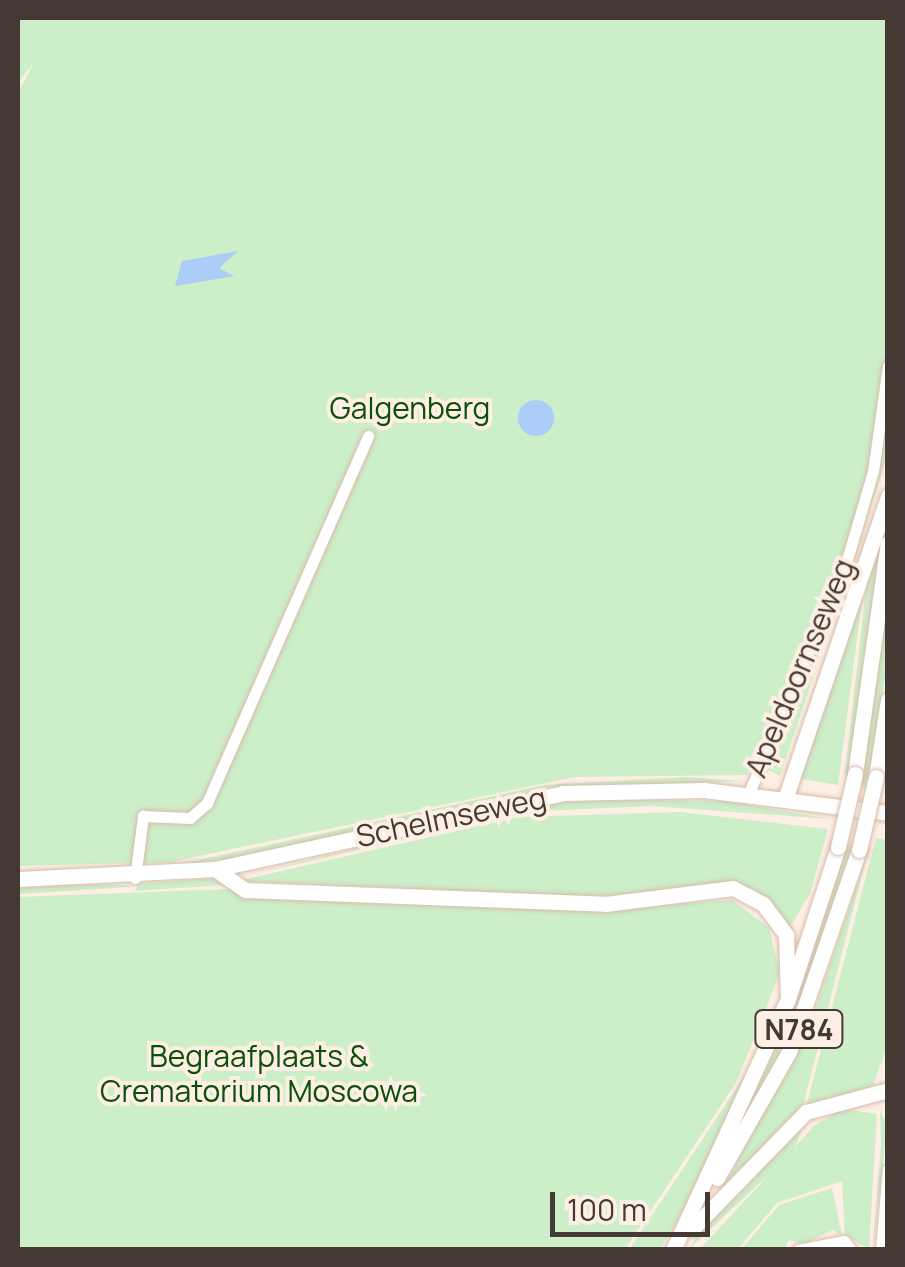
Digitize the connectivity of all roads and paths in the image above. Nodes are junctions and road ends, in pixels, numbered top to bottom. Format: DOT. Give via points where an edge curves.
graph roads {
  1 [pos="888,366"];
  2 [pos="368,436"];
  3 [pos="888,496"];
  4 [pos="888,543"];
  5 [pos="888,700"];
  6 [pos="748,794"];
  7 [pos="785,799"];
  8 [pos="888,812"];
  9 [pos="215,869"];
  10 [pos="135,878"];
  11 [pos="18,879"];
  12 [pos="788,1000"];
  13 [pos="888,1090"];
  14 [pos="888,1169"];
  15 [pos="705,1193"];
  16 [pos="675,1247"];
  17 [pos="798,1250"];
  18 [pos="851,1250"];
  19 [pos="881,1250"];
  1 -- 6 [label="street, Apeldoornseweg" via="873,471 846,562"];
  2 -- 10 [label="street" via="206,803 190,818 142,816"];
  3 -- 7 [label="main road"];
  4 -- 12 [label="main road, Apeldoornseweg / N784, bridge" via="855,774"];
  5 -- 15 [label="main road, Apeldoornseweg / N784, bridge" via="859,850 790,1052"];
  6 -- 7 [label="main road, Schelmseweg"];
  6 -- 9 [label="main road, Schelmseweg" via="563,793"];
  7 -- 8 [label="main road, Schelmseweg"];
  9 -- 10 [label="main road, Schelmseweg"];
  9 -- 12 [label="main road" via="245,890 604,904 733,888 763,904 786,936"];
  10 -- 11 [label="main road, Schelmseweg"];
  12 -- 15 [label="main road, Apeldoornseweg / N784"];
  13 -- 16 [label="main road, N784" via="840,1096 794,1120"];
  14 -- 19 [label="street"];
  15 -- 16 [label="main road, Apeldoornseweg / N784"];
  17 -- 18 [label="street" via="844,1241"];
}
